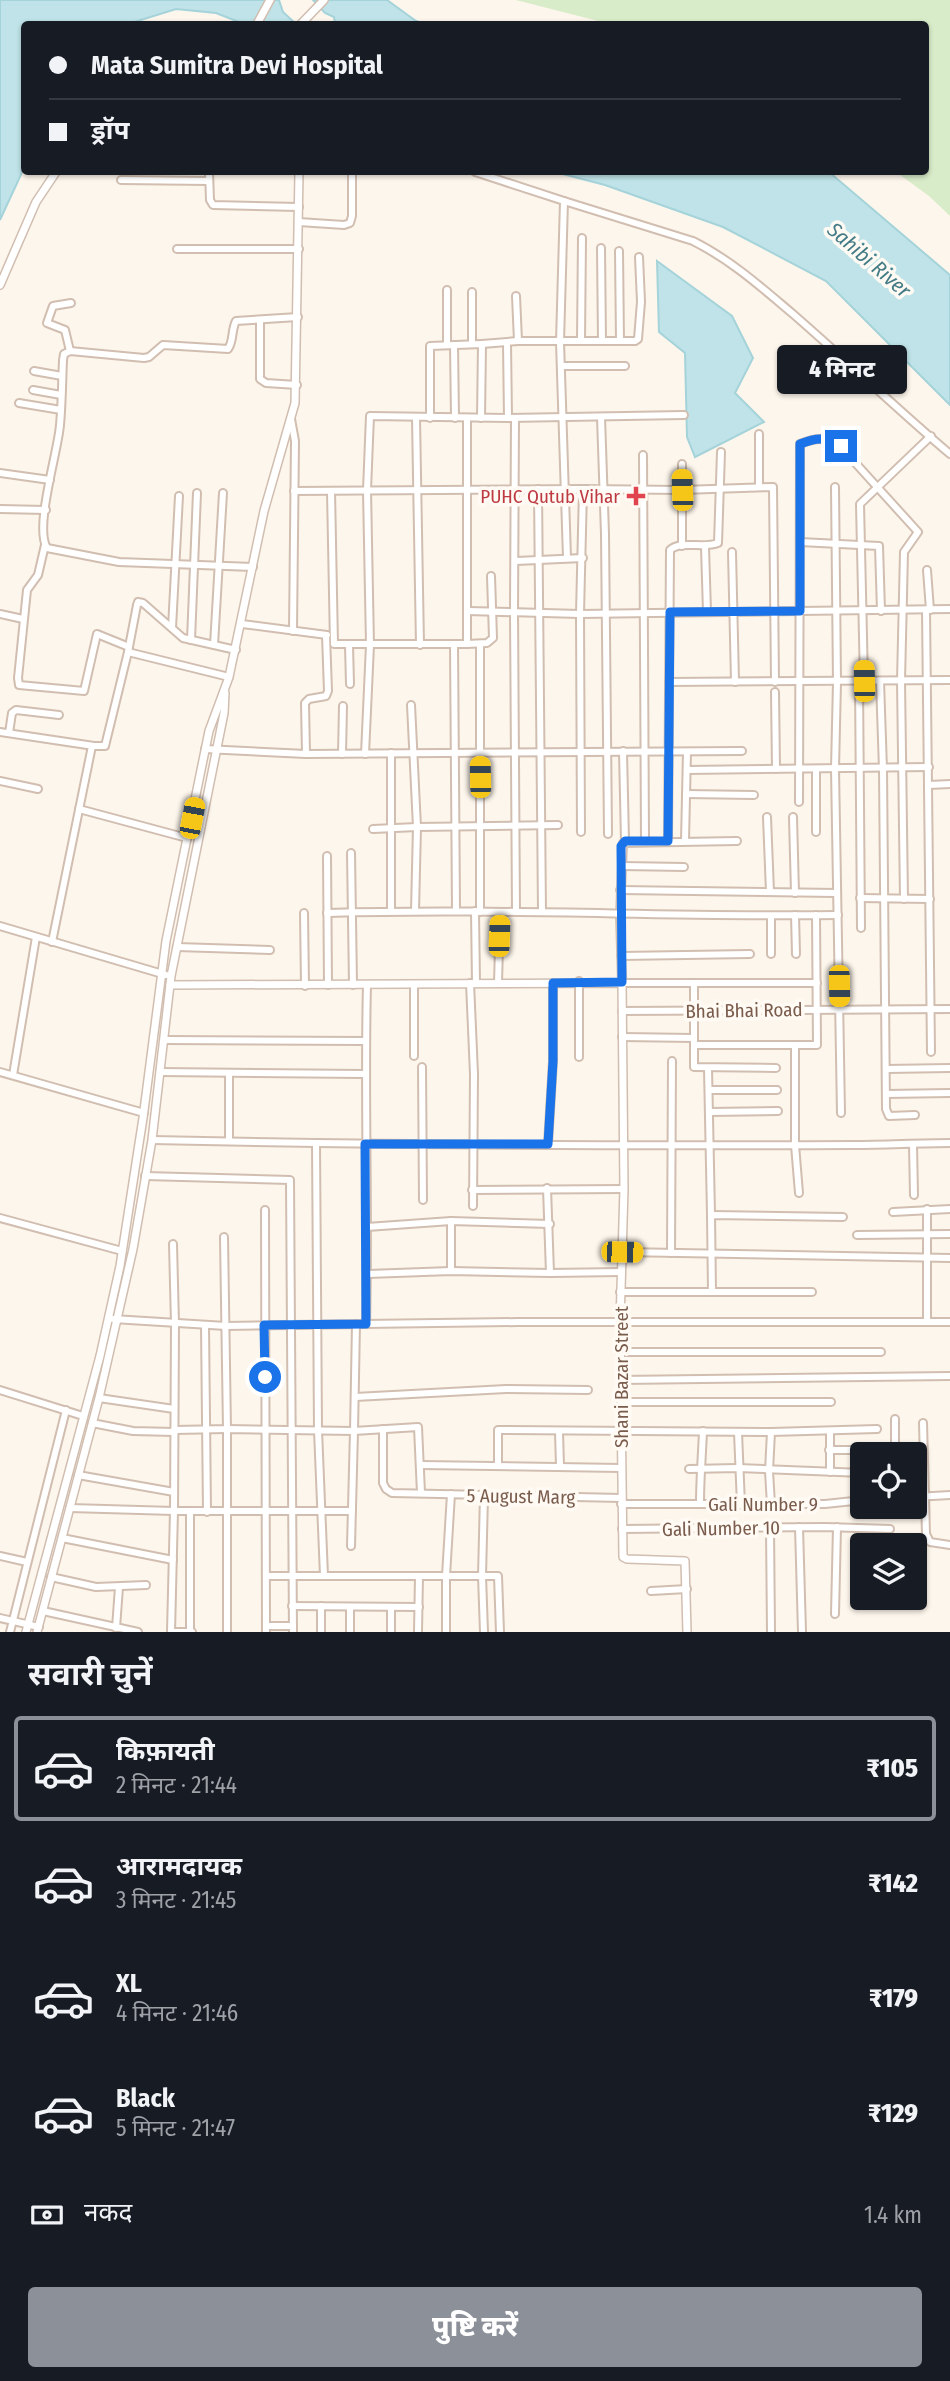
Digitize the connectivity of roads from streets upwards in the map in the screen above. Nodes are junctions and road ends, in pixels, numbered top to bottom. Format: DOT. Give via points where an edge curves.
graph roads {
  1 [pos="270,0"];
  2 [pos="324,0"];
  3 [pos="259,21"];
  4 [pos="305,21"];
  5 [pos="54,175"];
  6 [pos="209,175"];
  7 [pos="299,175"];
  8 [pos="352,175"];
  9 [pos="484,175"];
  10 [pos="121,180"];
  11 [pos="209,181"];
  12 [pos="564,201"];
  13 [pos="299,207"];
  14 [pos="299,222"];
  15 [pos="582,238"];
  16 [pos="601,248"];
  17 [pos="177,249"];
  18 [pos="299,249"];
  19 [pos="620,251"];
  20 [pos="639,257"];
  21 [pos="0,285"];
  22 [pos="447,290"];
  23 [pos="472,292"];
  24 [pos="516,296"];
  25 [pos="71,303"];
  26 [pos="298,317"];
  27 [pos="260,320"];
  28 [pos="519,341"];
  29 [pos="581,341"];
  30 [pos="602,341"];
  31 [pos="620,341"];
  32 [pos="560,342"];
  33 [pos="507,343"];
  34 [pos="472,344"];
  35 [pos="482,344"];
  36 [pos="451,345"];
  37 [pos="70,351"];
  38 [pos="561,366"];
  39 [pos="625,366"];
  40 [pos="34,371"];
  41 [pos="62,376"];
  42 [pos="297,385"];
  43 [pos="33,390"];
  44 [pos="61,396"];
  45 [pos="19,403"];
  46 [pos="61,411"];
  47 [pos="684,415"];
  48 [pos="562,417"];
  49 [pos="601,417"];
  50 [pos="416,418"];
  51 [pos="430,418"];
  52 [pos="456,418"];
  53 [pos="467,418"];
  54 [pos="481,418"];
  55 [pos="512,418"];
  56 [pos="291,419"];
  57 [pos="759,434"];
  58 [pos="931,436"];
  59 [pos="721,452"];
  60 [pos="950,454"];
  61 [pos="643,455"];
  62 [pos="681,464"];
  63 [pos="0,473"];
  64 [pos="50,480"];
  65 [pos="759,485"];
  66 [pos="876,486"];
  67 [pos="835,487"];
  68 [pos="604,488"];
  69 [pos="720,488"];
  70 [pos="538,489"];
  71 [pos="564,489"];
  72 [pos="583,489"];
  73 [pos="642,489"];
  74 [pos="367,490"];
  75 [pos="418,490"];
  76 [pos="466,490"];
  77 [pos="515,490"];
  78 [pos="682,490"];
  79 [pos="294,491"];
  80 [pos="331,491"];
  81 [pos="197,493"];
  82 [pos="223,493"];
  83 [pos="179,496"];
  84 [pos="0,509"];
  85 [pos="46,510"];
  86 [pos="800,542"];
  87 [pos="836,543"];
  88 [pos="862,544"];
  89 [pos="45,545"];
  90 [pos="682,546"];
  91 [pos="705,547"];
  92 [pos="732,552"];
  93 [pos="567,558"];
  94 [pos="583,558"];
  95 [pos="540,559"];
  96 [pos="516,561"];
  97 [pos="175,565"];
  98 [pos="195,565"];
  99 [pos="218,565"];
  100 [pos="253,567"];
  101 [pos="927,570"];
  102 [pos="491,576"];
  103 [pos="950,609"];
  104 [pos="928,610"];
  105 [pos="468,611"];
  106 [pos="493,611"];
  107 [pos="800,611"];
  108 [pos="837,611"];
  109 [pos="863,611"];
  110 [pos="881,611"];
  111 [pos="904,611"];
  112 [pos="514,612"];
  113 [pos="541,612"];
  114 [pos="605,612"];
  115 [pos="670,612"];
  116 [pos="707,612"];
  117 [pos="733,612"];
  118 [pos="774,612"];
  119 [pos="644,613"];
  120 [pos="0,614"];
  121 [pos="580,614"];
  122 [pos="23,618"];
  123 [pos="242,624"];
  124 [pos="172,628"];
  125 [pos="293,631"];
  126 [pos="329,636"];
  127 [pos="191,640"];
  128 [pos="454,644"];
  129 [pos="467,644"];
  130 [pos="480,644"];
  131 [pos="214,645"];
  132 [pos="349,645"];
  133 [pos="370,645"];
  134 [pos="420,645"];
  135 [pos="128,649"];
  136 [pos="236,650"];
  137 [pos="229,677"];
  138 [pos="928,680"];
  139 [pos="950,680"];
  140 [pos="861,681"];
  141 [pos="880,681"];
  142 [pos="901,681"];
  143 [pos="669,682"];
  144 [pos="735,682"];
  145 [pos="775,682"];
  146 [pos="801,682"];
  147 [pos="837,682"];
  148 [pos="350,684"];
  149 [pos="225,692"];
  150 [pos="775,692"];
  151 [pos="411,705"];
  152 [pos="343,706"];
  153 [pos="59,715"];
  154 [pos="0,732"];
  155 [pos="9,733"];
  156 [pos="92,746"];
  157 [pos="205,750"];
  158 [pos="606,751"];
  159 [pos="623,751"];
  160 [pos="644,751"];
  161 [pos="668,751"];
  162 [pos="742,751"];
  163 [pos="216,752"];
  164 [pos="455,752"];
  165 [pos="480,752"];
  166 [pos="515,752"];
  167 [pos="541,752"];
  168 [pos="580,752"];
  169 [pos="687,752"];
  170 [pos="391,753"];
  171 [pos="413,753"];
  172 [pos="306,754"];
  173 [pos="342,754"];
  174 [pos="365,754"];
  175 [pos="929,767"];
  176 [pos="903,768"];
  177 [pos="776,769"];
  178 [pos="800,769"];
  179 [pos="816,769"];
  180 [pos="835,769"];
  181 [pos="860,769"];
  182 [pos="883,769"];
  183 [pos="687,770"];
  184 [pos="0,781"];
  185 [pos="929,785"];
  186 [pos="950,785"];
  187 [pos="38,789"];
  188 [pos="686,794"];
  189 [pos="754,795"];
  190 [pos="799,802"];
  191 [pos="79,809"];
  192 [pos="767,817"];
  193 [pos="793,817"];
  194 [pos="516,825"];
  195 [pos="541,825"];
  196 [pos="558,825"];
  197 [pos="456,826"];
  198 [pos="417,827"];
  199 [pos="481,827"];
  200 [pos="392,828"];
  201 [pos="373,829"];
  202 [pos="581,832"];
  203 [pos="816,832"];
  204 [pos="608,834"];
  205 [pos="187,838"];
  206 [pos="625,841"];
  207 [pos="645,841"];
  208 [pos="668,841"];
  209 [pos="685,841"];
  210 [pos="737,841"];
  211 [pos="351,853"];
  212 [pos="327,856"];
  213 [pos="622,866"];
  214 [pos="684,867"];
  215 [pos="621,890"];
  216 [pos="770,892"];
  217 [pos="795,892"];
  218 [pos="837,893"];
  219 [pos="860,898"];
  220 [pos="884,898"];
  221 [pos="904,899"];
  222 [pos="930,899"];
  223 [pos="456,910"];
  224 [pos="391,911"];
  225 [pos="415,911"];
  226 [pos="478,911"];
  227 [pos="353,912"];
  228 [pos="500,912"];
  229 [pos="516,912"];
  230 [pos="542,912"];
  231 [pos="304,913"];
  232 [pos="327,913"];
  233 [pos="620,915"];
  234 [pos="771,915"];
  235 [pos="794,915"];
  236 [pos="816,915"];
  237 [pos="838,915"];
  238 [pos="0,926"];
  239 [pos="861,929"];
  240 [pos="36,937"];
  241 [pos="52,942"];
  242 [pos="177,947"];
  243 [pos="270,950"];
  244 [pos="750,954"];
  245 [pos="771,954"];
  246 [pos="796,954"];
  247 [pos="621,957"];
  248 [pos="161,974"];
  249 [pos="171,976"];
  250 [pos="579,981"];
  251 [pos="622,982"];
  252 [pos="473,983"];
  253 [pos="498,983"];
  254 [pos="553,983"];
  255 [pos="694,983"];
  256 [pos="817,983"];
  257 [pos="414,984"];
  258 [pos="170,985"];
  259 [pos="328,985"];
  260 [pos="353,985"];
  261 [pos="367,985"];
  262 [pos="305,986"];
  263 [pos="885,1009"];
  264 [pos="931,1009"];
  265 [pos="950,1009"];
  266 [pos="817,1010"];
  267 [pos="839,1010"];
  268 [pos="622,1011"];
  269 [pos="694,1011"];
  270 [pos="622,1037"];
  271 [pos="165,1040"];
  272 [pos="365,1041"];
  273 [pos="694,1042"];
  274 [pos="795,1045"];
  275 [pos="931,1052"];
  276 [pos="414,1056"];
  277 [pos="579,1056"];
  278 [pos="672,1061"];
  279 [pos="422,1066"];
  280 [pos="708,1068"];
  281 [pos="776,1068"];
  282 [pos="950,1068"];
  283 [pos="886,1069"];
  284 [pos="0,1072"];
  285 [pos="160,1072"];
  286 [pos="229,1073"];
  287 [pos="364,1074"];
  288 [pos="13,1075"];
  289 [pos="709,1090"];
  290 [pos="777,1090"];
  291 [pos="950,1093"];
  292 [pos="886,1094"];
  293 [pos="778,1111"];
  294 [pos="709,1112"];
  295 [pos="144,1113"];
  296 [pos="841,1113"];
  297 [pos="915,1115"];
  298 [pos="152,1140"];
  299 [pos="229,1142"];
  300 [pos="316,1143"];
  301 [pos="422,1143"];
  302 [pos="474,1143"];
  303 [pos="950,1143"];
  304 [pos="365,1144"];
  305 [pos="548,1144"];
  306 [pos="913,1144"];
  307 [pos="624,1145"];
  308 [pos="672,1145"];
  309 [pos="710,1145"];
  310 [pos="795,1145"];
  311 [pos="145,1176"];
  312 [pos="547,1188"];
  313 [pos="624,1189"];
  314 [pos="472,1191"];
  315 [pos="799,1193"];
  316 [pos="914,1195"];
  317 [pos="423,1200"];
  318 [pos="473,1206"];
  319 [pos="927,1209"];
  320 [pos="950,1209"];
  321 [pos="265,1210"];
  322 [pos="893,1212"];
  323 [pos="710,1215"];
  324 [pos="843,1217"];
  325 [pos="0,1218"];
  326 [pos="451,1221"];
  327 [pos="550,1224"];
  328 [pos="367,1227"];
  329 [pos="927,1234"];
  330 [pos="950,1234"];
  331 [pos="857,1236"];
  332 [pos="224,1237"];
  333 [pos="173,1244"];
  334 [pos="122,1251"];
  335 [pos="622,1252"];
  336 [pos="671,1253"];
  337 [pos="711,1254"];
  338 [pos="927,1258"];
  339 [pos="950,1258"];
  340 [pos="451,1271"];
  341 [pos="621,1272"];
  342 [pos="550,1273"];
  343 [pos="368,1274"];
  344 [pos="620,1292"];
  345 [pos="712,1292"];
  346 [pos="812,1292"];
  347 [pos="112,1319"];
  348 [pos="928,1322"];
  349 [pos="950,1322"];
  350 [pos="620,1323"];
  351 [pos="175,1324"];
  352 [pos="356,1324"];
  353 [pos="366,1324"];
  354 [pos="205,1325"];
  355 [pos="264,1325"];
  356 [pos="226,1326"];
  357 [pos="292,1326"];
  358 [pos="317,1326"];
  359 [pos="620,1352"];
  360 [pos="881,1352"];
  361 [pos="950,1376"];
  362 [pos="620,1380"];
  363 [pos="0,1390"];
  364 [pos="588,1390"];
  365 [pos="355,1397"];
  366 [pos="99,1398"];
  367 [pos="621,1402"];
  368 [pos="831,1402"];
  369 [pos="174,1409"];
  370 [pos="66,1410"];
  371 [pos="83,1416"];
  372 [pos="895,1419"];
  373 [pos="92,1423"];
  374 [pos="923,1423"];
  375 [pos="206,1429"];
  376 [pos="227,1429"];
  377 [pos="266,1429"];
  378 [pos="383,1429"];
  379 [pos="877,1429"];
  380 [pos="293,1430"];
  381 [pos="318,1430"];
  382 [pos="174,1431"];
  383 [pos="354,1431"];
  384 [pos="703,1431"];
  385 [pos="830,1431"];
  386 [pos="559,1432"];
  387 [pos="621,1432"];
  388 [pos="738,1432"];
  389 [pos="771,1432"];
  390 [pos="895,1442"];
  391 [pos="923,1442"];
  392 [pos="829,1450"];
  393 [pos="850,1450"];
  394 [pos="421,1465"];
  395 [pos="498,1465"];
  396 [pos="560,1466"];
  397 [pos="621,1468"];
  398 [pos="738,1468"];
  399 [pos="689,1469"];
  400 [pos="701,1469"];
  401 [pos="769,1471"];
  402 [pos="830,1472"];
  403 [pos="850,1473"];
  404 [pos="78,1475"];
  405 [pos="174,1492"];
  406 [pos="421,1493"];
  407 [pos="451,1494"];
  408 [pos="950,1495"];
  409 [pos="484,1496"];
  410 [pos="927,1496"];
  411 [pos="621,1501"];
  412 [pos="850,1501"];
  413 [pos="700,1504"];
  414 [pos="741,1504"];
  415 [pos="771,1504"];
  416 [pos="70,1508"];
  417 [pos="174,1511"];
  418 [pos="190,1511"];
  419 [pos="266,1511"];
  420 [pos="292,1511"];
  421 [pos="322,1511"];
  422 [pos="352,1511"];
  423 [pos="207,1512"];
  424 [pos="228,1512"];
  425 [pos="926,1519"];
  426 [pos="799,1527"];
  427 [pos="837,1527"];
  428 [pos="770,1528"];
  429 [pos="622,1529"];
  430 [pos="890,1529"];
  431 [pos="62,1538"];
  432 [pos="950,1545"];
  433 [pos="351,1546"];
  434 [pos="0,1556"];
  435 [pos="173,1560"];
  436 [pos="27,1562"];
  437 [pos="267,1576"];
  438 [pos="292,1576"];
  439 [pos="324,1576"];
  440 [pos="419,1576"];
  441 [pos="446,1576"];
  442 [pos="482,1576"];
  443 [pos="51,1577"];
  444 [pos="146,1585"];
  445 [pos="119,1587"];
  446 [pos="687,1589"];
  447 [pos="651,1591"];
  448 [pos="292,1606"];
  449 [pos="321,1606"];
  450 [pos="350,1606"];
  451 [pos="391,1607"];
  452 [pos="419,1607"];
  453 [pos="43,1611"];
  454 [pos="835,1614"];
  455 [pos="0,1618"];
  456 [pos="13,1620"];
  457 [pos="27,1628"];
  458 [pos="99,1628"];
  459 [pos="116,1628"];
  460 [pos="38,1629"];
  461 [pos="266,1629"];
  462 [pos="293,1629"];
  463 [pos="10,1632"];
  464 [pos="138,1632"];
  465 [pos="173,1632"];
  466 [pos="191,1632"];
  467 [pos="228,1632"];
  468 [pos="321,1632"];
  469 [pos="350,1632"];
  470 [pos="391,1632"];
  471 [pos="418,1632"];
  472 [pos="446,1632"];
  473 [pos="484,1632"];
  474 [pos="500,1632"];
  475 [pos="687,1632"];
  476 [pos="771,1632"];
  477 [pos="802,1632"];
  1 -- 3 [label="street"];
  2 -- 4 [label="street"];
  5 -- 21 [label="street" via="36,202"];
  6 -- 11 [label="street"];
  7 -- 13 [label="street"];
  8 -- 14 [label="street" via="350,223"];
  9 -- 12 [label="street"];
  10 -- 11 [label="street"];
  11 -- 13 [label="street" via="213,205"];
  12 -- 32 [label="street"];
  12 -- 58 [label="street" via="711,250 752,279"];
  13 -- 14 [label="street"];
  14 -- 18 [label="street"];
  15 -- 29 [label="street"];
  16 -- 30 [label="street"];
  17 -- 18 [label="street"];
  18 -- 26 [label="street"];
  19 -- 31 [label="street"];
  20 -- 31 [label="street" via="639,335 635,341"];
  22 -- 36 [label="street"];
  23 -- 34 [label="street"];
  24 -- 28 [label="street"];
  25 -- 37 [label="street" via="53,306 47,323 65,330"];
  26 -- 27 [label="street"];
  26 -- 42 [label="street"];
  27 -- 37 [label="street" via="236,321 228,349 163,345 144,358"];
  27 -- 42 [label="street" via="260,379"];
  28 -- 32 [label="street"];
  28 -- 33 [label="street"];
  29 -- 30 [label="street"];
  29 -- 32 [label="street"];
  30 -- 31 [label="street"];
  32 -- 38 [label="street"];
  33 -- 35 [label="street"];
  33 -- 55 [label="street"];
  34 -- 35 [label="street"];
  34 -- 36 [label="street"];
  35 -- 54 [label="street"];
  36 -- 51 [label="street" via="429,348"];
  36 -- 52 [label="street"];
  37 -- 41 [label="street" via="64,354"];
  38 -- 39 [label="street"];
  38 -- 48 [label="street"];
  40 -- 41 [label="street"];
  41 -- 44 [label="street"];
  42 -- 56 [label="street"];
  43 -- 44 [label="street"];
  44 -- 46 [label="street"];
  45 -- 46 [label="street"];
  46 -- 64 [label="street"];
  47 -- 49 [label="street"];
  48 -- 49 [label="street"];
  48 -- 55 [label="street"];
  48 -- 71 [label="street"];
  49 -- 68 [label="street"];
  50 -- 51 [label="street"];
  50 -- 74 [label="street" via="369,418"];
  50 -- 75 [label="street"];
  51 -- 52 [label="street"];
  52 -- 53 [label="street"];
  53 -- 54 [label="street"];
  53 -- 76 [label="street"];
  54 -- 55 [label="street"];
  55 -- 77 [label="street"];
  56 -- 79 [label="street"];
  56 -- 100 [label="street"];
  57 -- 65 [label="street"];
  58 -- 60 [label="street"];
  58 -- 66 [label="street"];
  59 -- 69 [label="street"];
  61 -- 73 [label="street"];
  62 -- 78 [label="street"];
  63 -- 64 [label="street"];
  64 -- 85 [label="street"];
  65 -- 69 [label="street"];
  65 -- 118 [label="street" via="771,485 775,490"];
  66 -- 86 [label="street" via="833,441 826,438 800,444"];
  66 -- 88 [label="street" via="860,504"];
  66 -- 111 [label="street" via="918,531 904,552"];
  67 -- 87 [label="street"];
  68 -- 72 [label="street"];
  68 -- 73 [label="street"];
  68 -- 114 [label="street"];
  69 -- 78 [label="street"];
  69 -- 91 [label="street" via="719,540"];
  70 -- 71 [label="street"];
  70 -- 77 [label="street"];
  70 -- 95 [label="street"];
  71 -- 72 [label="street"];
  71 -- 93 [label="street"];
  72 -- 94 [label="street"];
  73 -- 78 [label="street"];
  73 -- 119 [label="street"];
  74 -- 75 [label="street"];
  74 -- 80 [label="street"];
  74 -- 133 [label="street"];
  75 -- 76 [label="street"];
  75 -- 134 [label="street"];
  76 -- 77 [label="street"];
  76 -- 105 [label="street"];
  77 -- 96 [label="street"];
  78 -- 90 [label="street"];
  79 -- 80 [label="street"];
  79 -- 125 [label="street"];
  80 -- 126 [label="street"];
  81 -- 98 [label="street"];
  82 -- 99 [label="street"];
  83 -- 97 [label="street"];
  84 -- 85 [label="street"];
  85 -- 89 [label="street"];
  86 -- 87 [label="street"];
  86 -- 107 [label="street"];
  87 -- 88 [label="street"];
  87 -- 108 [label="street"];
  88 -- 109 [label="street"];
  88 -- 110 [label="street" via="880,548"];
  89 -- 97 [label="street" via="119,562"];
  89 -- 122 [label="street" via="36,579 28,586"];
  90 -- 91 [label="street"];
  90 -- 115 [label="street" via="670,550"];
  91 -- 116 [label="street"];
  92 -- 117 [label="street"];
  93 -- 94 [label="street"];
  93 -- 95 [label="street"];
  94 -- 121 [label="street"];
  95 -- 96 [label="street"];
  95 -- 113 [label="street"];
  96 -- 112 [label="street"];
  97 -- 98 [label="street"];
  97 -- 124 [label="street"];
  98 -- 99 [label="street"];
  98 -- 127 [label="street"];
  99 -- 100 [label="street"];
  99 -- 131 [label="street"];
  100 -- 123 [label="street"];
  101 -- 104 [label="street"];
  102 -- 106 [label="street"];
  103 -- 104 [label="street"];
  104 -- 111 [label="street"];
  104 -- 138 [label="street"];
  105 -- 106 [label="street"];
  105 -- 129 [label="street"];
  106 -- 112 [label="street"];
  106 -- 130 [label="street" via="493,638"];
  107 -- 108 [label="street"];
  107 -- 118 [label="street"];
  107 -- 146 [label="street"];
  108 -- 109 [label="street"];
  108 -- 147 [label="street"];
  109 -- 110 [label="street"];
  109 -- 140 [label="street"];
  110 -- 111 [label="street"];
  111 -- 142 [label="street"];
  112 -- 113 [label="street"];
  112 -- 166 [label="street"];
  113 -- 121 [label="street"];
  113 -- 167 [label="street"];
  114 -- 119 [label="street"];
  114 -- 121 [label="street"];
  114 -- 158 [label="street"];
  115 -- 116 [label="street"];
  115 -- 119 [label="street"];
  115 -- 143 [label="street"];
  116 -- 117 [label="street"];
  117 -- 118 [label="street"];
  117 -- 144 [label="street"];
  118 -- 145 [label="street"];
  119 -- 160 [label="street"];
  120 -- 122 [label="street"];
  121 -- 168 [label="street"];
  122 -- 135 [label="street" via="19,685 84,691 97,634"];
  123 -- 125 [label="street"];
  123 -- 136 [label="street"];
  124 -- 127 [label="street"];
  124 -- 135 [label="street" via="138,602"];
  125 -- 126 [label="street"];
  126 -- 132 [label="street" via="334,644"];
  126 -- 172 [label="street" via="328,691 326,696 305,703"];
  127 -- 131 [label="street"];
  128 -- 129 [label="street"];
  128 -- 134 [label="street"];
  128 -- 164 [label="street"];
  129 -- 130 [label="street"];
  130 -- 165 [label="street"];
  131 -- 136 [label="street"];
  132 -- 133 [label="street"];
  132 -- 148 [label="street"];
  133 -- 134 [label="street"];
  133 -- 174 [label="street"];
  135 -- 137 [label="street"];
  135 -- 156 [label="street" via="106,744"];
  136 -- 137 [label="street"];
  137 -- 149 [label="street"];
  138 -- 139 [label="street"];
  138 -- 142 [label="street"];
  138 -- 175 [label="street"];
  140 -- 141 [label="street"];
  140 -- 147 [label="street"];
  140 -- 181 [label="street"];
  141 -- 142 [label="street"];
  141 -- 182 [label="street"];
  142 -- 176 [label="street"];
  143 -- 144 [label="street"];
  143 -- 161 [label="street"];
  144 -- 145 [label="street"];
  145 -- 146 [label="street"];
  146 -- 147 [label="street"];
  146 -- 178 [label="street"];
  147 -- 180 [label="street"];
  149 -- 157 [label="street"];
  149 -- 163 [label="street"];
  150 -- 177 [label="street"];
  151 -- 171 [label="street"];
  152 -- 173 [label="street"];
  153 -- 155 [label="street" via="16,710"];
  154 -- 155 [label="street"];
  155 -- 156 [label="street"];
  156 -- 191 [label="street"];
  157 -- 163 [label="street"];
  157 -- 205 [label="street"];
  158 -- 159 [label="street"];
  158 -- 168 [label="street"];
  158 -- 204 [label="street"];
  159 -- 160 [label="street"];
  159 -- 206 [label="street"];
  160 -- 161 [label="street"];
  160 -- 207 [label="street"];
  161 -- 169 [label="street"];
  161 -- 208 [label="street"];
  162 -- 169 [label="street"];
  163 -- 172 [label="street"];
  163 -- 242 [label="street"];
  164 -- 165 [label="street"];
  164 -- 171 [label="street"];
  164 -- 197 [label="street"];
  165 -- 166 [label="street"];
  165 -- 199 [label="street"];
  166 -- 167 [label="street"];
  166 -- 194 [label="street"];
  167 -- 168 [label="street"];
  167 -- 195 [label="street"];
  168 -- 202 [label="street"];
  169 -- 183 [label="street"];
  170 -- 171 [label="street"];
  170 -- 174 [label="street"];
  170 -- 200 [label="street"];
  171 -- 198 [label="street"];
  172 -- 173 [label="street"];
  173 -- 174 [label="street"];
  175 -- 176 [label="street"];
  175 -- 185 [label="street"];
  176 -- 182 [label="street"];
  176 -- 221 [label="street"];
  177 -- 178 [label="street"];
  177 -- 183 [label="street"];
  178 -- 179 [label="street"];
  178 -- 190 [label="street"];
  179 -- 180 [label="street"];
  179 -- 203 [label="street"];
  180 -- 181 [label="street"];
  180 -- 218 [label="street"];
  181 -- 182 [label="street"];
  181 -- 219 [label="street"];
  182 -- 220 [label="street"];
  183 -- 188 [label="street"];
  184 -- 187 [label="street"];
  185 -- 186 [label="street"];
  185 -- 222 [label="street"];
  188 -- 189 [label="street"];
  188 -- 209 [label="street"];
  191 -- 205 [label="street"];
  191 -- 241 [label="street"];
  192 -- 216 [label="street"];
  193 -- 217 [label="street"];
  194 -- 195 [label="street"];
  194 -- 199 [label="street"];
  194 -- 229 [label="street"];
  195 -- 196 [label="street"];
  195 -- 230 [label="street"];
  197 -- 198 [label="street"];
  197 -- 199 [label="street"];
  197 -- 223 [label="street"];
  198 -- 200 [label="street"];
  198 -- 225 [label="street"];
  199 -- 226 [label="street"];
  200 -- 201 [label="street"];
  200 -- 224 [label="street"];
  205 -- 248 [label="street"];
  206 -- 207 [label="street"];
  206 -- 213 [label="street"];
  207 -- 208 [label="street"];
  208 -- 209 [label="street"];
  209 -- 210 [label="street"];
  211 -- 227 [label="street"];
  212 -- 232 [label="street"];
  213 -- 214 [label="street"];
  213 -- 215 [label="street"];
  215 -- 216 [label="street"];
  215 -- 233 [label="street"];
  216 -- 217 [label="street"];
  217 -- 218 [label="street"];
  218 -- 237 [label="street"];
  219 -- 220 [label="street"];
  219 -- 239 [label="street"];
  220 -- 221 [label="street"];
  220 -- 263 [label="street"];
  221 -- 222 [label="street"];
  222 -- 264 [label="street"];
  223 -- 225 [label="street"];
  223 -- 226 [label="street"];
  224 -- 225 [label="street"];
  224 -- 227 [label="street"];
  226 -- 228 [label="street"];
  226 -- 252 [label="street"];
  227 -- 232 [label="street"];
  227 -- 260 [label="street"];
  228 -- 229 [label="street"];
  228 -- 253 [label="street"];
  229 -- 230 [label="street"];
  230 -- 233 [label="street"];
  231 -- 262 [label="street"];
  232 -- 259 [label="street"];
  233 -- 234 [label="street"];
  233 -- 247 [label="street"];
  234 -- 235 [label="street"];
  234 -- 245 [label="street"];
  235 -- 236 [label="street"];
  235 -- 246 [label="street"];
  236 -- 237 [label="street"];
  236 -- 256 [label="street"];
  237 -- 267 [label="street"];
  238 -- 240 [label="street"];
  240 -- 241 [label="street"];
  240 -- 288 [label="street"];
  241 -- 248 [label="street"];
  242 -- 243 [label="street"];
  242 -- 249 [label="street"];
  244 -- 247 [label="street"];
  247 -- 251 [label="street"];
  248 -- 249 [label="street"];
  248 -- 295 [label="street"];
  249 -- 258 [label="street"];
  250 -- 251 [label="street"];
  250 -- 254 [label="street"];
  250 -- 277 [label="street"];
  251 -- 255 [label="street"];
  251 -- 268 [label="street, Shani Bazar Street"];
  252 -- 253 [label="street"];
  252 -- 257 [label="street"];
  252 -- 302 [label="street"];
  253 -- 254 [label="street"];
  254 -- 305 [label="street"];
  255 -- 256 [label="street"];
  255 -- 269 [label="street"];
  256 -- 266 [label="street"];
  257 -- 261 [label="street"];
  257 -- 276 [label="street"];
  258 -- 262 [label="street"];
  258 -- 271 [label="street"];
  259 -- 260 [label="street"];
  259 -- 262 [label="street"];
  260 -- 261 [label="street"];
  261 -- 272 [label="street"];
  263 -- 264 [label="street, Bhai Bhai Road"];
  263 -- 267 [label="street, Bhai Bhai Road"];
  263 -- 283 [label="street"];
  264 -- 265 [label="street, Bhai Bhai Road"];
  264 -- 275 [label="street"];
  266 -- 267 [label="street, Bhai Bhai Road"];
  266 -- 269 [label="street, Bhai Bhai Road"];
  266 -- 274 [label="street" via="817,1045"];
  267 -- 296 [label="street"];
  268 -- 269 [label="street, Bhai Bhai Road"];
  268 -- 270 [label="street, Shani Bazar Street"];
  269 -- 273 [label="street"];
  270 -- 273 [label="street"];
  270 -- 307 [label="street, Shani Bazar Street"];
  271 -- 272 [label="street"];
  271 -- 285 [label="street"];
  272 -- 287 [label="street"];
  273 -- 274 [label="street"];
  273 -- 280 [label="street" via="693,1066"];
  274 -- 310 [label="street"];
  278 -- 308 [label="street"];
  279 -- 301 [label="street"];
  280 -- 281 [label="street"];
  280 -- 289 [label="street"];
  282 -- 283 [label="street"];
  283 -- 292 [label="street"];
  284 -- 288 [label="street"];
  285 -- 286 [label="street"];
  285 -- 298 [label="street"];
  286 -- 287 [label="street"];
  286 -- 299 [label="street"];
  287 -- 304 [label="street"];
  288 -- 295 [label="street"];
  289 -- 290 [label="street"];
  289 -- 294 [label="street"];
  291 -- 292 [label="street"];
  292 -- 297 [label="street" via="890,1116"];
  293 -- 294 [label="street"];
  294 -- 309 [label="street"];
  295 -- 334 [label="street"];
  298 -- 299 [label="street"];
  298 -- 311 [label="street"];
  299 -- 300 [label="street"];
  300 -- 304 [label="street"];
  300 -- 358 [label="street"];
  301 -- 302 [label="street"];
  301 -- 304 [label="street"];
  301 -- 317 [label="street"];
  302 -- 305 [label="street"];
  302 -- 314 [label="street"];
  303 -- 306 [label="street"];
  304 -- 328 [label="street"];
  305 -- 307 [label="street"];
  306 -- 310 [label="street"];
  306 -- 316 [label="street"];
  307 -- 308 [label="street"];
  307 -- 313 [label="street, Shani Bazar Street"];
  308 -- 309 [label="street"];
  308 -- 336 [label="street"];
  309 -- 310 [label="street"];
  309 -- 323 [label="street"];
  310 -- 315 [label="street"];
  311 -- 347 [label="street" via="133,1249"];
  311 -- 357 [label="street" via="290,1180"];
  312 -- 313 [label="street"];
  312 -- 314 [label="street"];
  312 -- 327 [label="street"];
  313 -- 335 [label="street, Shani Bazar Street"];
  314 -- 318 [label="street"];
  319 -- 320 [label="street"];
  319 -- 322 [label="street"];
  319 -- 329 [label="street"];
  321 -- 355 [label="street"];
  323 -- 324 [label="street"];
  323 -- 337 [label="street"];
  325 -- 334 [label="street"];
  326 -- 327 [label="street"];
  326 -- 328 [label="street"];
  326 -- 340 [label="street"];
  327 -- 342 [label="street"];
  328 -- 343 [label="street"];
  329 -- 330 [label="street"];
  329 -- 331 [label="street"];
  329 -- 338 [label="street"];
  332 -- 356 [label="street"];
  333 -- 351 [label="street"];
  334 -- 347 [label="street"];
  335 -- 336 [label="street"];
  335 -- 341 [label="street, Shani Bazar Street"];
  336 -- 337 [label="street"];
  337 -- 338 [label="street"];
  337 -- 345 [label="street"];
  338 -- 339 [label="street"];
  338 -- 348 [label="street"];
  340 -- 342 [label="street"];
  340 -- 343 [label="street"];
  341 -- 342 [label="street"];
  341 -- 344 [label="street, Shani Bazar Street"];
  343 -- 353 [label="street"];
  344 -- 345 [label="street"];
  344 -- 350 [label="street, Shani Bazar Street"];
  345 -- 346 [label="street"];
  347 -- 351 [label="street"];
  347 -- 366 [label="street"];
  347 -- 371 [label="street"];
  348 -- 349 [label="street"];
  348 -- 350 [label="street"];
  350 -- 353 [label="street"];
  350 -- 359 [label="street, Shani Bazar Street"];
  351 -- 354 [label="street"];
  351 -- 369 [label="street"];
  352 -- 353 [label="street"];
  352 -- 358 [label="street"];
  352 -- 365 [label="street"];
  354 -- 356 [label="street"];
  354 -- 375 [label="street"];
  355 -- 356 [label="street"];
  355 -- 357 [label="street"];
  355 -- 377 [label="street"];
  356 -- 376 [label="street"];
  357 -- 358 [label="street"];
  357 -- 380 [label="street"];
  358 -- 381 [label="street"];
  359 -- 360 [label="street"];
  359 -- 362 [label="street, Shani Bazar Street"];
  361 -- 362 [label="street"];
  362 -- 367 [label="street, Shani Bazar Street"];
  363 -- 370 [label="street"];
  364 -- 365 [label="street"];
  365 -- 383 [label="street"];
  366 -- 369 [label="street"];
  366 -- 373 [label="street"];
  367 -- 368 [label="street"];
  367 -- 387 [label="street, Shani Bazar Street"];
  369 -- 382 [label="street"];
  370 -- 371 [label="street"];
  370 -- 436 [label="street"];
  371 -- 457 [label="street"];
  372 -- 390 [label="street"];
  373 -- 382 [label="street" via="133,1431"];
  373 -- 404 [label="street"];
  374 -- 391 [label="street"];
  375 -- 376 [label="street"];
  375 -- 382 [label="street"];
  375 -- 423 [label="street"];
  376 -- 377 [label="street"];
  376 -- 424 [label="street"];
  377 -- 380 [label="street"];
  377 -- 419 [label="street"];
  378 -- 383 [label="street"];
  378 -- 394 [label="street" via="419,1427"];
  378 -- 406 [label="street, 5 August Marg" via="384,1488 392,1493"];
  379 -- 385 [label="street"];
  380 -- 381 [label="street"];
  380 -- 420 [label="street"];
  381 -- 383 [label="street"];
  381 -- 421 [label="street"];
  382 -- 405 [label="street"];
  383 -- 422 [label="street"];
  384 -- 387 [label="street"];
  384 -- 388 [label="street"];
  384 -- 400 [label="street"];
  385 -- 389 [label="street"];
  385 -- 392 [label="street"];
  386 -- 387 [label="street"];
  386 -- 395 [label="street" via="498,1430"];
  386 -- 396 [label="street"];
  387 -- 397 [label="street, Shani Bazar Street"];
  388 -- 389 [label="street"];
  388 -- 398 [label="street"];
  389 -- 401 [label="street"];
  392 -- 393 [label="street"];
  392 -- 402 [label="street"];
  394 -- 395 [label="street"];
  394 -- 406 [label="street"];
  395 -- 396 [label="street"];
  396 -- 397 [label="street"];
  397 -- 411 [label="street, Shani Bazar Street"];
  398 -- 400 [label="street"];
  398 -- 401 [label="street"];
  398 -- 414 [label="street"];
  399 -- 400 [label="street"];
  400 -- 413 [label="street"];
  401 -- 402 [label="street"];
  401 -- 415 [label="street"];
  402 -- 403 [label="street"];
  404 -- 405 [label="street"];
  404 -- 416 [label="street"];
  405 -- 417 [label="street"];
  406 -- 407 [label="street, 5 August Marg"];
  407 -- 409 [label="street, 5 August Marg"];
  407 -- 441 [label="street"];
  408 -- 410 [label="street"];
  409 -- 411 [label="street, 5 August Marg"];
  409 -- 442 [label="street"];
  411 -- 413 [label="street, Gali Number 9"];
  411 -- 429 [label="street, Shani Bazar Street"];
  412 -- 415 [label="street, Gali Number 9"];
  413 -- 414 [label="street, Gali Number 9"];
  414 -- 415 [label="street, Gali Number 9"];
  416 -- 417 [label="street"];
  416 -- 431 [label="street"];
  417 -- 418 [label="street"];
  417 -- 435 [label="street"];
  418 -- 423 [label="street"];
  418 -- 466 [label="street"];
  419 -- 420 [label="street"];
  419 -- 424 [label="street"];
  419 -- 437 [label="street"];
  420 -- 421 [label="street"];
  420 -- 438 [label="street"];
  421 -- 422 [label="street"];
  421 -- 439 [label="street"];
  422 -- 433 [label="street"];
  423 -- 424 [label="street"];
  424 -- 467 [label="street"];
  425 -- 432 [label="street" via="927,1539"];
  426 -- 427 [label="street"];
  426 -- 428 [label="street, Gali Number 10"];
  426 -- 477 [label="street, Gali Number 10"];
  427 -- 430 [label="street"];
  427 -- 454 [label="street"];
  428 -- 429 [label="street, Gali Number 10"];
  428 -- 476 [label="street"];
  429 -- 446 [label="street, Shani Bazar Street" via="623,1557 684,1560"];
  431 -- 435 [label="street"];
  431 -- 443 [label="street"];
  434 -- 436 [label="street"];
  435 -- 465 [label="street"];
  436 -- 456 [label="street"];
  437 -- 438 [label="street"];
  437 -- 461 [label="street"];
  438 -- 439 [label="street"];
  438 -- 448 [label="street"];
  439 -- 440 [label="street"];
  440 -- 441 [label="street"];
  440 -- 452 [label="street"];
  441 -- 442 [label="street"];
  441 -- 472 [label="street"];
  442 -- 473 [label="street"];
  442 -- 474 [label="street" via="500,1577"];
  443 -- 445 [label="street"];
  443 -- 453 [label="street"];
  444 -- 445 [label="street"];
  445 -- 459 [label="street"];
  446 -- 447 [label="street"];
  446 -- 475 [label="street"];
  448 -- 449 [label="street"];
  448 -- 462 [label="street"];
  449 -- 450 [label="street"];
  449 -- 468 [label="street"];
  450 -- 451 [label="street"];
  450 -- 469 [label="street"];
  451 -- 452 [label="street"];
  451 -- 470 [label="street"];
  452 -- 471 [label="street"];
  453 -- 458 [label="street"];
  453 -- 460 [label="street"];
  455 -- 456 [label="street"];
  456 -- 457 [label="street"];
  456 -- 463 [label="street"];
  457 -- 460 [label="street"];
  458 -- 459 [label="street"];
  459 -- 464 [label="street"];
  461 -- 462 [label="street"];
  465 -- 466 [label="street"];
}
